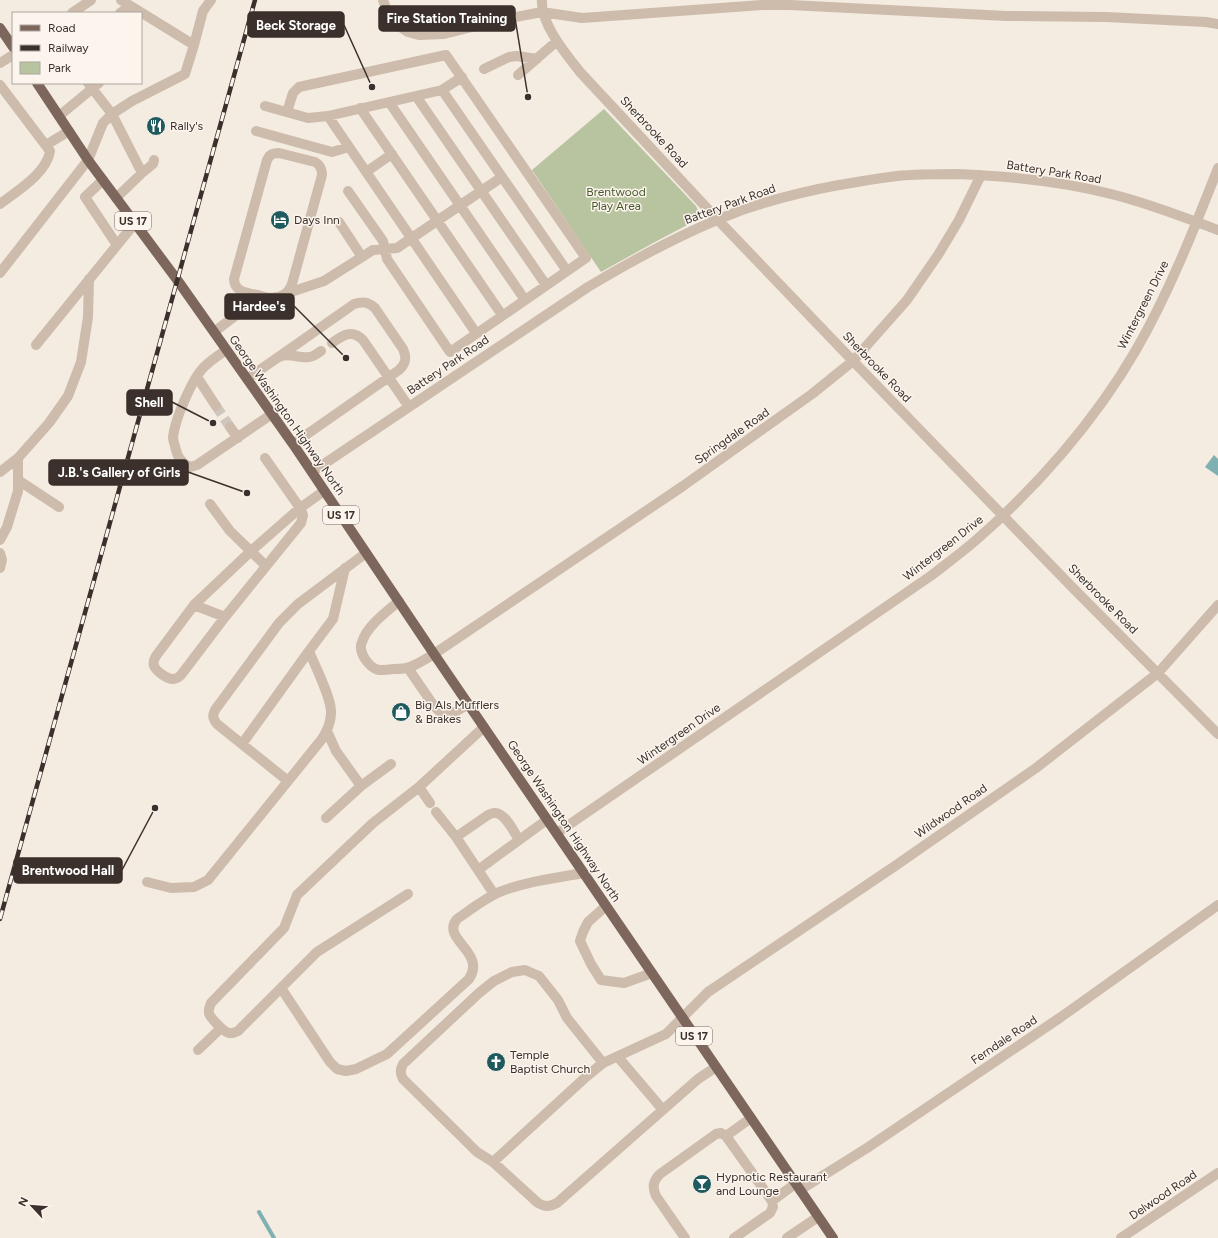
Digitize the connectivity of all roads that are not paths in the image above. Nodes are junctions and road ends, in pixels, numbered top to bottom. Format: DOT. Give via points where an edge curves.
graph roads {
  1 [pos="90,0"];
  2 [pos="120,0"];
  3 [pos="211,0"];
  4 [pos="383,0"];
  5 [pos="542,0"];
  6 [pos="131,10"];
  7 [pos="73,12"];
  8 [pos="542,12"];
  9 [pos="142,16"];
  10 [pos="1218,24"];
  11 [pos="0,28"];
  12 [pos="557,40"];
  13 [pos="194,45"];
  14 [pos="12,46"];
  15 [pos="12,56"];
  16 [pos="537,59"];
  17 [pos="0,63"];
  18 [pos="484,70"];
  19 [pos="518,75"];
  20 [pos="462,77"];
  21 [pos="38,84"];
  22 [pos="0,85"];
  23 [pos="93,85"];
  24 [pos="442,90"];
  25 [pos="416,96"];
  26 [pos="389,102"];
  27 [pos="265,106"];
  28 [pos="360,108"];
  29 [pos="287,112"];
  30 [pos="112,114"];
  31 [pos="59,116"];
  32 [pos="328,116"];
  33 [pos="69,131"];
  34 [pos="256,131"];
  35 [pos="46,145"];
  36 [pos="349,147"];
  37 [pos="392,154"];
  38 [pos="88,160"];
  39 [pos="154,160"];
  40 [pos="1218,168"];
  41 [pos="366,172"];
  42 [pos="142,173"];
  43 [pos="981,175"];
  44 [pos="502,177"];
  45 [pos="103,180"];
  46 [pos="348,191"];
  47 [pos="481,191"];
  48 [pos="116,198"];
  49 [pos="0,204"];
  50 [pos="460,205"];
  51 [pos="718,220"];
  52 [pos="437,221"];
  53 [pos="339,222"];
  54 [pos="1196,222"];
  55 [pos="135,223"];
  56 [pos="1218,230"];
  57 [pos="411,238"];
  58 [pos="117,245"];
  59 [pos="385,249"];
  60 [pos="362,256"];
  61 [pos="567,271"];
  62 [pos="0,273"];
  63 [pos="89,279"];
  64 [pos="546,286"];
  65 [pos="285,294"];
  66 [pos="261,296"];
  67 [pos="525,300"];
  68 [pos="502,316"];
  69 [pos="214,332"];
  70 [pos="476,333"];
  71 [pos="332,343"];
  72 [pos="36,345"];
  73 [pos="226,350"];
  74 [pos="321,351"];
  75 [pos="277,357"];
  76 [pos="853,361"];
  77 [pos="197,377"];
  78 [pos="389,378"];
  79 [pos="247,379"];
  80 [pos="216,406"];
  81 [pos="409,407"];
  82 [pos="272,414"];
  83 [pos="230,427"];
  84 [pos="238,438"];
  85 [pos="292,444"];
  86 [pos="18,458"];
  87 [pos="265,458"];
  88 [pos="0,472"];
  89 [pos="312,472"];
  90 [pos="18,480"];
  91 [pos="324,491"];
  92 [pos="210,504"];
  93 [pos="59,507"];
  94 [pos="300,508"];
  95 [pos="1003,515"];
  96 [pos="0,540"];
  97 [pos="251,551"];
  98 [pos="0,552"];
  99 [pos="366,553"];
  100 [pos="266,566"];
  101 [pos="0,568"];
  102 [pos="345,568"];
  103 [pos="399,601"];
  104 [pos="194,605"];
  105 [pos="1218,605"];
  106 [pos="225,617"];
  107 [pos="310,651"];
  108 [pos="434,654"];
  109 [pos="408,668"];
  110 [pos="1158,673"];
  111 [pos="469,704"];
  112 [pos="484,727"];
  113 [pos="327,731"];
  114 [pos="1218,734"];
  115 [pos="242,744"];
  116 [pos="391,764"];
  117 [pos="288,781"];
  118 [pos="361,786"];
  119 [pos="419,787"];
  120 [pos="430,803"];
  121 [pos="436,812"];
  122 [pos="326,818"];
  123 [pos="548,819"];
  124 [pos="557,833"];
  125 [pos="456,837"];
  126 [pos="519,840"];
  127 [pos="478,870"];
  128 [pos="584,873"];
  129 [pos="147,882"];
  130 [pos="408,894"];
  131 [pos="494,894"];
  132 [pos="1218,905"];
  133 [pos="606,906"];
  134 [pos="652,973"];
  135 [pos="281,988"];
  136 [pos="682,1017"];
  137 [pos="221,1028"];
  138 [pos="198,1050"];
  139 [pos="618,1057"];
  140 [pos="604,1064"];
  141 [pos="716,1067"];
  142 [pos="663,1110"];
  143 [pos="751,1118"];
  144 [pos="726,1136"];
  145 [pos="493,1162"];
  146 [pos="1218,1173"];
  147 [pos="798,1187"];
  148 [pos="772,1201"];
  149 [pos="818,1217"];
  150 [pos="685,1238"];
  151 [pos="734,1238"];
  152 [pos="787,1238"];
  153 [pos="833,1238"];
  154 [pos="1121,1238"];
  1 -- 7 [label="street"];
  2 -- 6 [label="street"];
  3 -- 13 [label="street" via="203,11"];
  4 -- 8 [label="street" via="394,22 419,36 444,34"];
  5 -- 8 [label="street, Sherbrooke Road"];
  8 -- 10 [label="street" via="582,18 790,5"];
  8 -- 12 [label="street, Sherbrooke Road"];
  9 -- 13 [label="street"];
  11 -- 14 [label="main road"];
  12 -- 16 [label="street"];
  12 -- 51 [label="street, Sherbrooke Road" via="580,72"];
  13 -- 30 [label="street" via="185,74"];
  15 -- 17 [label="street"];
  16 -- 18 [label="street" via="509,57"];
  16 -- 19 [label="street"];
  20 -- 24 [label="street"];
  20 -- 29 [label="street" via="446,55 299,87 293,93"];
  20 -- 61 [label="street" via="586,258"];
  21 -- 31 [label="main road, US 17"];
  22 -- 35 [label="street"];
  23 -- 30 [label="street"];
  23 -- 31 [label="street"];
  24 -- 25 [label="street"];
  24 -- 44 [label="street"];
  25 -- 26 [label="street"];
  25 -- 47 [label="street"];
  26 -- 28 [label="street"];
  26 -- 50 [label="street"];
  27 -- 29 [label="street"];
  28 -- 32 [label="street"];
  28 -- 37 [label="street"];
  29 -- 32 [label="street" via="308,118"];
  30 -- 38 [label="street" via="103,123"];
  30 -- 42 [label="street"];
  31 -- 33 [label="main road, US 17"];
  32 -- 36 [label="street"];
  33 -- 35 [label="street"];
  33 -- 38 [label="main road, US 17"];
  34 -- 36 [label="street" via="332,152"];
  35 -- 49 [label="street" via="50,151 49,159 33,178"];
  36 -- 41 [label="street"];
  37 -- 41 [label="street"];
  37 -- 52 [label="street"];
  38 -- 45 [label="main road, US 17"];
  38 -- 62 [label="street"];
  39 -- 42 [label="street"];
  40 -- 54 [label="street, Wintergreen Drive"];
  41 -- 57 [label="street"];
  42 -- 48 [label="street"];
  43 -- 51 [label="street, Battery Park Road" via="943,174 868,180 775,200"];
  43 -- 54 [label="street, Battery Park Road" via="1051,182 1109,194"];
  43 -- 76 [label="street, Springdale Road" via="959,220 930,268 907,300"];
  44 -- 47 [label="street"];
  44 -- 61 [label="street"];
  45 -- 48 [label="main road, US 17"];
  45 -- 58 [label="street" via="86,197"];
  46 -- 59 [label="street" via="383,241"];
  47 -- 50 [label="street"];
  47 -- 64 [label="street"];
  48 -- 55 [label="main road, US 17"];
  50 -- 52 [label="street"];
  50 -- 67 [label="street"];
  51 -- 76 [label="street, Sherbrooke Road"];
  51 -- 81 [label="street, Battery Park Road" via="682,235 588,287"];
  52 -- 57 [label="street"];
  52 -- 68 [label="street"];
  53 -- 60 [label="street"];
  54 -- 56 [label="street, Battery Park Road"];
  54 -- 95 [label="street, Wintergreen Drive" via="1168,289 1136,350 1111,390 1051,466"];
  55 -- 58 [label="street"];
  55 -- 69 [label="main road, George Washington Highway North / US 17"];
  57 -- 59 [label="street" via="397,248"];
  57 -- 70 [label="street"];
  58 -- 63 [label="street"];
  59 -- 60 [label="street" via="373,250"];
  59 -- 70 [label="street" via="387,259 450,352"];
  60 -- 65 [label="street" via="324,281"];
  61 -- 64 [label="street"];
  63 -- 72 [label="street"];
  63 -- 86 [label="street" via="88,317 77,374 68,396 49,423"];
  64 -- 67 [label="street"];
  65 -- 66 [label="street" via="273,299"];
  65 -- 66 [label="street" via="292,284 322,170 315,162 279,152 269,155 267,160 234,278 236,288"];
  66 -- 69 [label="street"];
  67 -- 68 [label="street"];
  68 -- 70 [label="street"];
  69 -- 73 [label="main road, George Washington Highway North / US 17"];
  71 -- 78 [label="street" via="347,334 359,336"];
  73 -- 77 [label="street" via="204,367"];
  73 -- 79 [label="main road, George Washington Highway North / US 17"];
  74 -- 75 [label="street" via="309,358 289,355"];
  75 -- 78 [label="street" via="354,304 366,302 375,308 406,355 404,366"];
  75 -- 79 [label="street"];
  76 -- 95 [label="street, Sherbrooke Road"];
  76 -- 108 [label="street, Springdale Road" via="812,394 683,486"];
  77 -- 80 [label="street"];
  77 -- 84 [label="street" via="178,419 173,438 177,457 190,467 197,465"];
  78 -- 81 [label="street"];
  78 -- 85 [label="street"];
  79 -- 82 [label="main road, George Washington Highway North / US 17"];
  81 -- 89 [label="street, Battery Park Road"];
  82 -- 84 [label="street"];
  82 -- 85 [label="main road, George Washington Highway North / US 17"];
  83 -- 84 [label="street"];
  85 -- 89 [label="main road, George Washington Highway North / US 17"];
  86 -- 88 [label="street"];
  86 -- 90 [label="street"];
  87 -- 94 [label="street"];
  89 -- 91 [label="main road, George Washington Highway North / US 17"];
  90 -- 93 [label="street"];
  90 -- 96 [label="street" via="18,491 12,512"];
  91 -- 94 [label="street"];
  91 -- 99 [label="main road, George Washington Highway North / US 17"];
  92 -- 97 [label="street" via="230,531"];
  94 -- 97 [label="street"];
  94 -- 100 [label="street" via="303,515 301,523"];
  95 -- 110 [label="street, Sherbrooke Road"];
  95 -- 124 [label="street, Wintergreen Drive" via="932,575"];
  97 -- 100 [label="street"];
  97 -- 104 [label="street"];
  98 -- 101 [label="street"];
  99 -- 102 [label="street"];
  99 -- 103 [label="main road, George Washington Highway North / US 17"];
  100 -- 106 [label="street"];
  102 -- 107 [label="street" via="332,619"];
  102 -- 115 [label="street" via="298,604 279,623 215,710 213,715 217,724"];
  103 -- 108 [label="main road, George Washington Highway North / US 17"];
  103 -- 109 [label="street" via="377,620 364,637 361,650 372,668 383,671"];
  104 -- 106 [label="street"];
  104 -- 106 [label="street" via="154,661 158,671 172,679 181,675"];
  105 -- 110 [label="street, Wildwood Road"];
  107 -- 113 [label="street" via="332,712"];
  107 -- 115 [label="street"];
  108 -- 109 [label="street, Springdale Road"];
  108 -- 111 [label="main road, George Washington Highway North / US 17"];
  109 -- 111 [label="street" via="440,712 455,712"];
  110 -- 114 [label="street, Sherbrooke Road"];
  110 -- 136 [label="street, Wildwood Road" via="1036,768 708,992"];
  111 -- 112 [label="main road, George Washington Highway North / US 17"];
  112 -- 119 [label="street"];
  112 -- 123 [label="main road, George Washington Highway North / US 17"];
  113 -- 117 [label="street"];
  113 -- 118 [label="street" via="336,751"];
  115 -- 117 [label="street"];
  116 -- 118 [label="street"];
  117 -- 129 [label="street" via="208,880 194,887 171,888"];
  118 -- 122 [label="street"];
  119 -- 120 [label="street"];
  119 -- 137 [label="street" via="373,823 297,896 284,928 211,1003 211,1018"];
  121 -- 125 [label="street"];
  123 -- 124 [label="main road, George Washington Highway North / US 17"];
  123 -- 126 [label="street"];
  124 -- 128 [label="main road, George Washington Highway North / US 17"];
  125 -- 126 [label="street" via="494,813 505,818"];
  125 -- 127 [label="street"];
  126 -- 127 [label="street"];
  127 -- 131 [label="street"];
  128 -- 131 [label="street" via="544,879"];
  128 -- 133 [label="main road, George Washington Highway North / US 17"];
  130 -- 135 [label="street" via="318,952"];
  131 -- 135 [label="street" via="454,923 455,933 472,958 474,966 469,979 387,1054 356,1069 346,1072 337,1069 330,1062"];
  132 -- 147 [label="street, Ferndale Road" via="1061,1017 867,1148"];
  133 -- 134 [label="main road, George Washington Highway North / US 17"];
  133 -- 134 [label="street" via="588,922 580,941 601,980 624,983"];
  134 -- 136 [label="main road, George Washington Highway North / US 17"];
  135 -- 137 [label="street" via="238,1031 228,1033"];
  136 -- 139 [label="street, Wildwood Road" via="666,1034"];
  136 -- 141 [label="main road, George Washington Highway North / US 17"];
  137 -- 138 [label="street"];
  139 -- 140 [label="street, Wildwood Road"];
  139 -- 142 [label="street"];
  140 -- 145 [label="street, Wildwood Road" via="587,1076"];
  140 -- 145 [label="street" via="567,1018 558,1000 539,976 526,970 512,972 494,981 479,993 403,1064 401,1074 403,1079 477,1152"];
  141 -- 142 [label="street" via="698,1079"];
  141 -- 143 [label="main road, George Washington Highway North / US 17"];
  142 -- 145 [label="street" via="551,1206 538,1203"];
  143 -- 144 [label="street"];
  143 -- 147 [label="main road, George Washington Highway North / US 17"];
  144 -- 148 [label="street"];
  144 -- 150 [label="street" via="716,1134 655,1178 653,1191"];
  146 -- 154 [label="street, Delwood Road"];
  147 -- 148 [label="street, Ferndale Road"];
  147 -- 149 [label="main road, George Washington Highway North / US 17"];
  148 -- 151 [label="street" via="773,1207 770,1212"];
  149 -- 152 [label="street"];
  149 -- 153 [label="main road, George Washington Highway North / US 17"];
}
